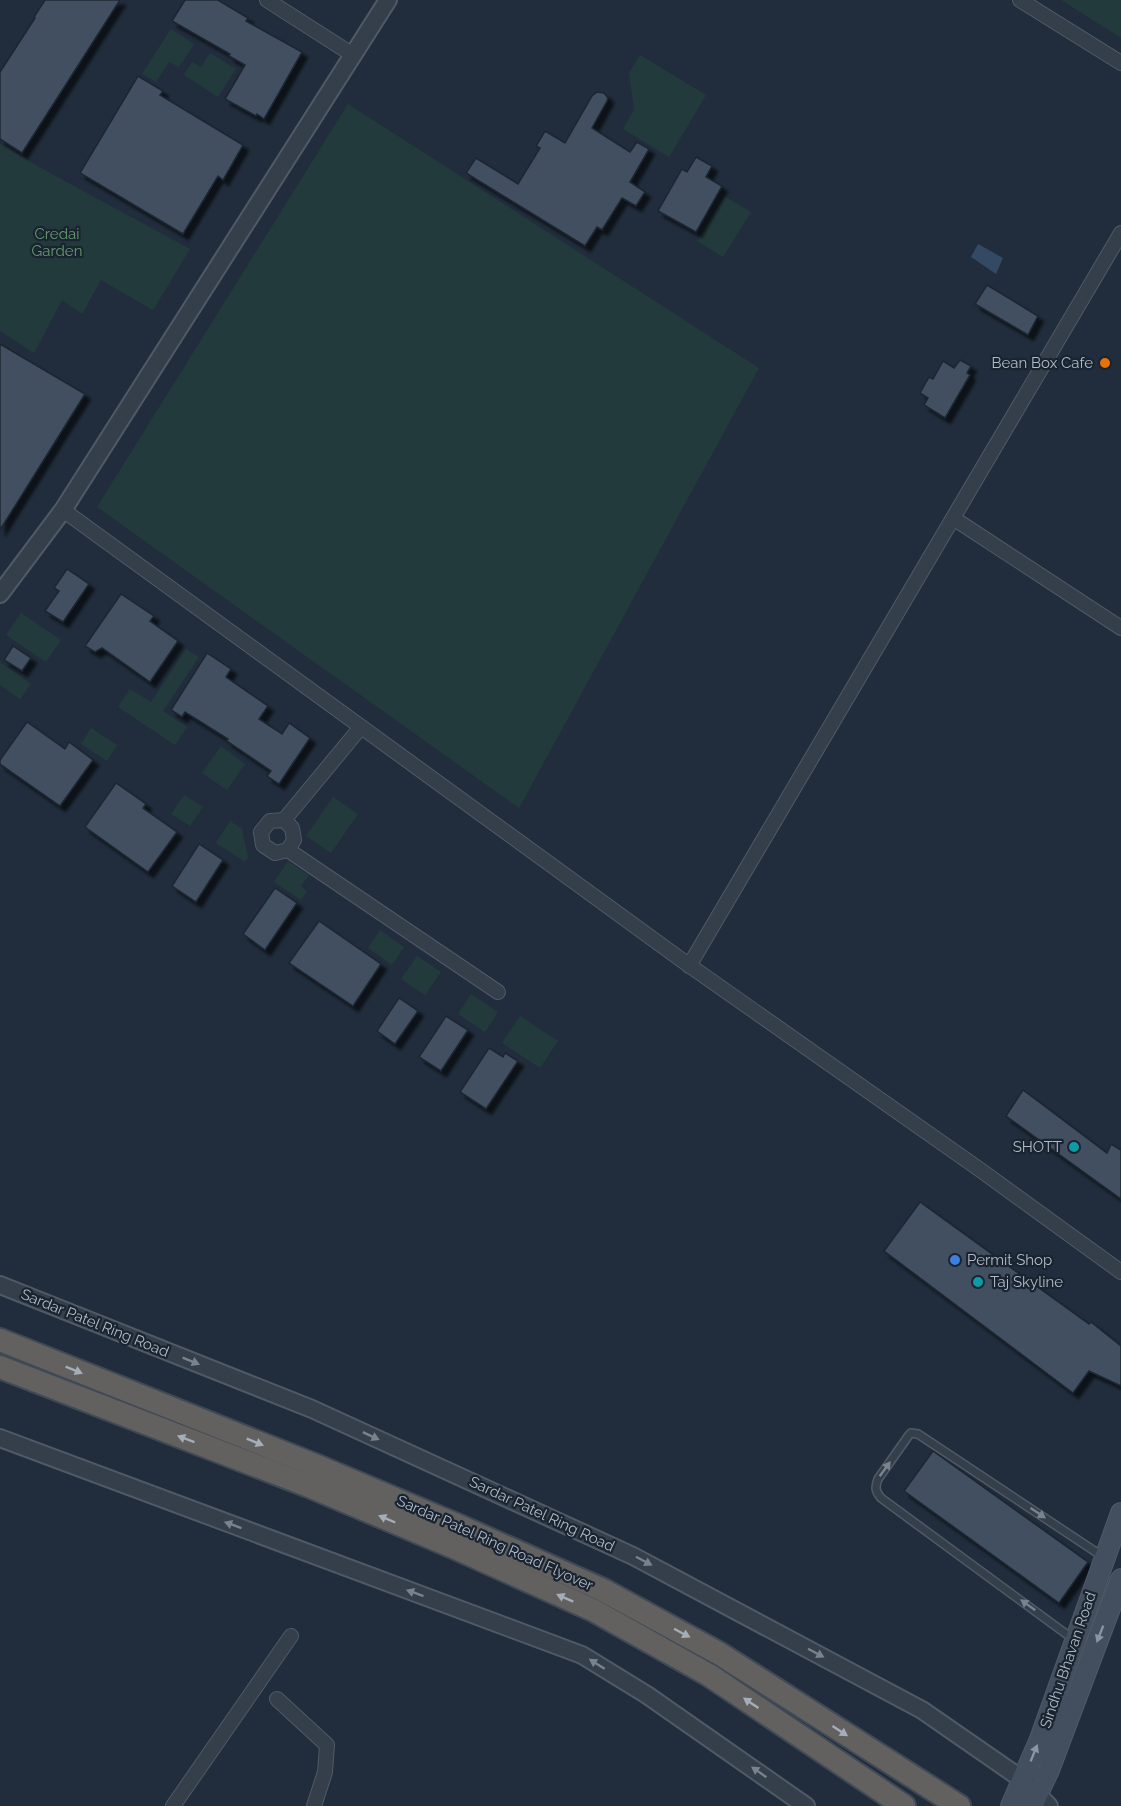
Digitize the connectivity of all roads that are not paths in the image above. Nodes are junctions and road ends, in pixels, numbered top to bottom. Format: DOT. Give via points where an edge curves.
graph roads {
  1 [pos="267,0"];
  2 [pos="388,0"];
  3 [pos="1020,0"];
  4 [pos="353,55"];
  5 [pos="1121,63"];
  6 [pos="1121,233"];
  7 [pos="63,510"];
  8 [pos="953,518"];
  9 [pos="0,594"];
  10 [pos="1121,628"];
  11 [pos="361,727"];
  12 [pos="284,820"];
  13 [pos="288,850"];
  14 [pos="689,966"];
  15 [pos="498,992"];
  16 [pos="1121,1272"];
  17 [pos="0,1285"];
  18 [pos="0,1340"];
  19 [pos="0,1367"];
  20 [pos="0,1438"];
  21 [pos="1121,1513"];
  22 [pos="1104,1558"];
  23 [pos="1121,1579"];
  24 [pos="291,1636"];
  25 [pos="1075,1641"];
  26 [pos="277,1699"];
  27 [pos="1023,1780"];
  28 [pos="1040,1802"];
  29 [pos="173,1806"];
  30 [pos="314,1806"];
  31 [pos="806,1806"];
  32 [pos="904,1806"];
  33 [pos="958,1806"];
  34 [pos="1011,1806"];
  1 -- 4 [label="street"];
  2 -- 4 [label="street"];
  3 -- 5 [label="street"];
  4 -- 7 [label="street"];
  6 -- 8 [label="street"];
  7 -- 9 [label="street"];
  7 -- 11 [label="street"];
  8 -- 10 [label="street"];
  8 -- 14 [label="street"];
  11 -- 12 [label="street"];
  11 -- 14 [label="street"];
  12 -- 13 [label="street" via="292,828 294,840"];
  12 -- 13 [label="street" via="270,821 261,832 263,845 275,853"];
  13 -- 15 [label="street"];
  14 -- 16 [label="street"];
  17 -- 27 [label="street, Sardar Patel Ring Road, one-way" via="312,1409 633,1556 922,1710"];
  18 -- 33 [label="highway, Sardar Patel Ring Road Flyover, one-way" via="317,1466 603,1590 720,1654"];
  32 -- 19 [label="highway, Sardar Patel Ring Road Flyover, one-way" via="709,1675 593,1610 309,1486"];
  31 -- 20 [label="street, one-way" via="647,1695 582,1655"];
  21 -- 22 [label="main road, Sindhu Bhavan Road"];
  22 -- 25 [label="main road, Sindhu Bhavan Road"];
  25 -- 22 [label="lane, one-way" via="881,1498 875,1487 909,1435 918,1434"];
  23 -- 28 [label="main road, Sindhu Bhavan Road, one-way" via="1048,1770"];
  24 -- 29 [label="street"];
  27 -- 25 [label="main road, Sindhu Bhavan Road, one-way"];
  26 -- 30 [label="street" via="327,1744 325,1772"];
  27 -- 28 [label="street, Sardar Patel Ring Road"];
  27 -- 34 [label="main road, Sindhu Bhavan Road"];
}
